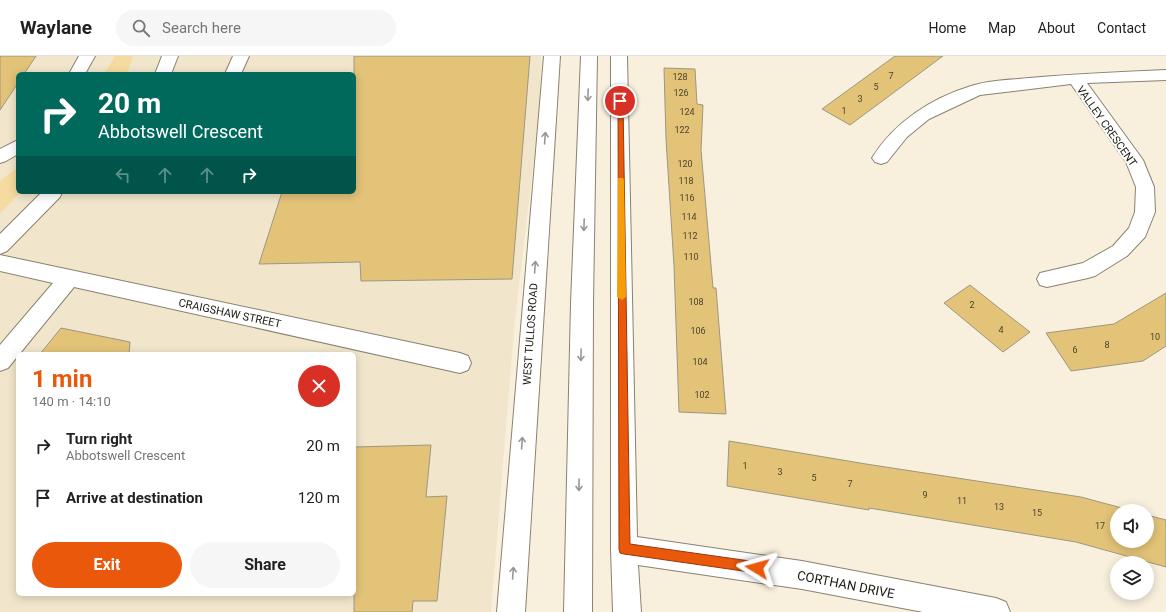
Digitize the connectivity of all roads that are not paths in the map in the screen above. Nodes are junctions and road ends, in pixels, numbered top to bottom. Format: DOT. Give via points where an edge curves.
graph roads {
  1 [pos="87,56"];
  2 [pos="170,56"];
  3 [pos="242,56"];
  4 [pos="552,56"];
  5 [pos="589,56"];
  6 [pos="619,56"];
  7 [pos="78,72"];
  8 [pos="164,72"];
  9 [pos="234,72"];
  10 [pos="1166,75"];
  11 [pos="1075,79"];
  12 [pos="16,147"];
  13 [pos="0,157"];
  14 [pos="882,158"];
  15 [pos="51,194"];
  16 [pos="0,246"];
  17 [pos="0,263"];
  18 [pos="69,278"];
  19 [pos="1047,279"];
  20 [pos="0,361"];
  21 [pos="460,363"];
  22 [pos="624,549"];
  23 [pos="511,612"];
  24 [pos="578,612"];
  25 [pos="627,612"];
  26 [pos="996,612"];
  1 -- 7 [label="street"];
  2 -- 8 [label="street"];
  3 -- 9 [label="street"];
  23 -- 4 [label="street, WEST TULLOS ROAD, one-way"];
  5 -- 24 [label="street, one-way" via="582,303"];
  6 -- 22 [label="street"];
  10 -- 11 [label="street, VALLEY CRESCENT"];
  11 -- 14 [label="street, VALLEY CRESCENT" via="976,90 923,115 901,133"];
  11 -- 19 [label="street, VALLEY CRESCENT" via="1134,160 1145,186 1145,212 1138,232 1120,251 1088,270"];
  12 -- 13 [label="street"];
  15 -- 16 [label="street"];
  17 -- 18 [label="street, CRAIGSHAW STREET"];
  18 -- 20 [label="street"];
  18 -- 21 [label="street, CRAIGSHAW STREET"];
  22 -- 25 [label="street"];
  22 -- 26 [label="street, CORTHAN DRIVE" via="802,575"];
}
